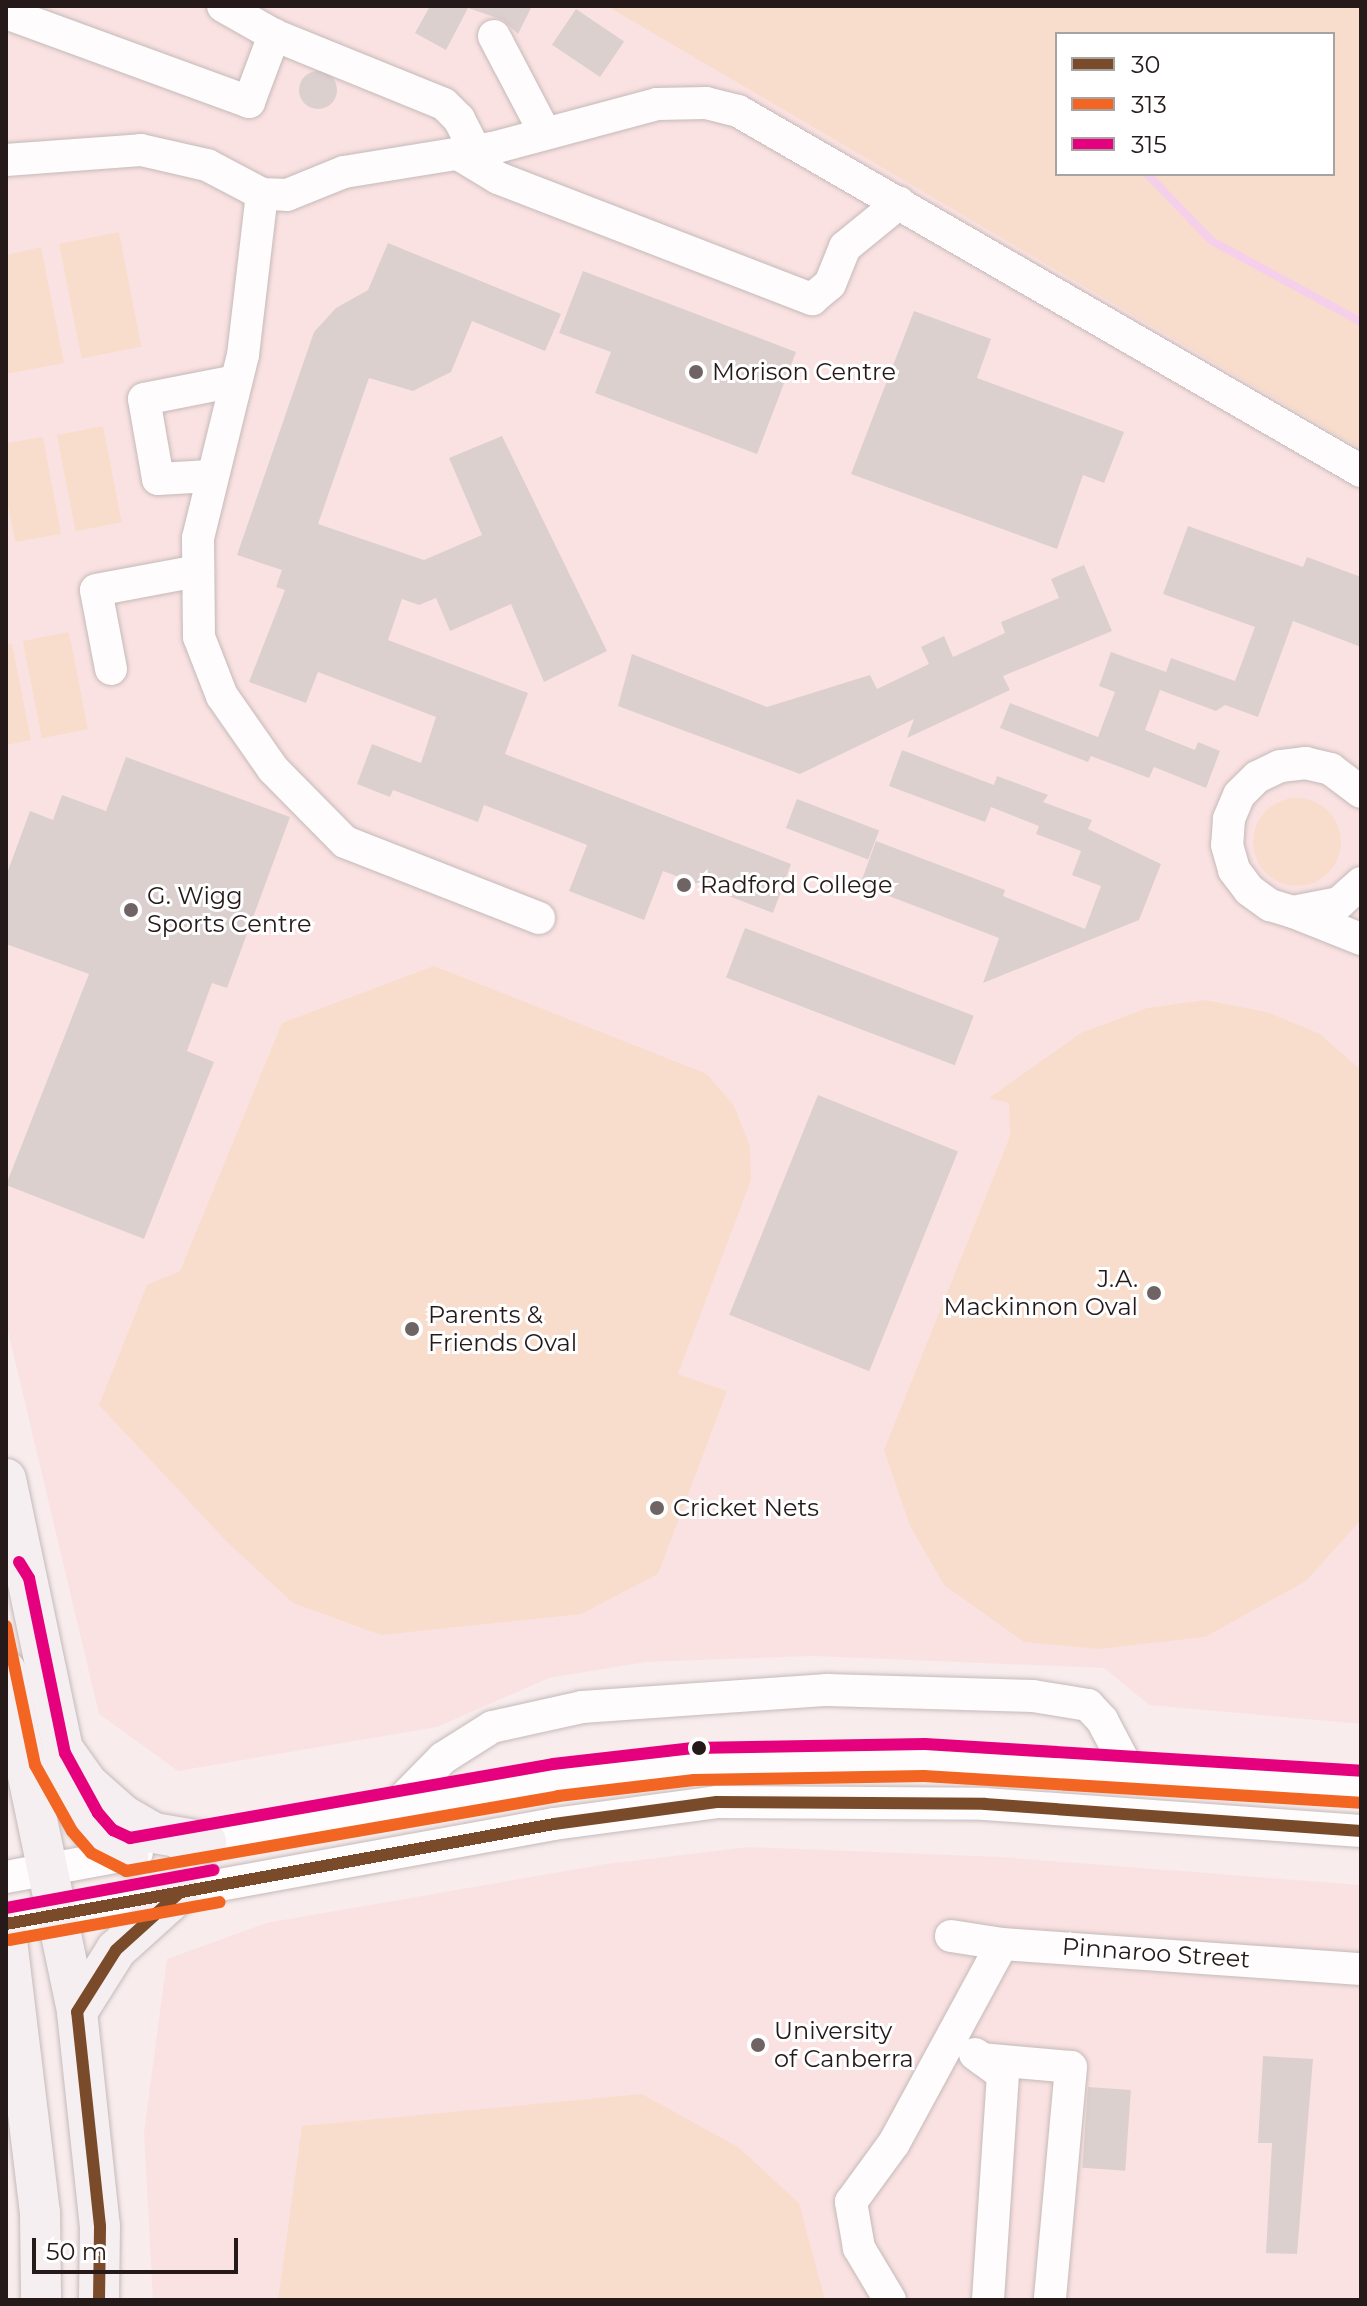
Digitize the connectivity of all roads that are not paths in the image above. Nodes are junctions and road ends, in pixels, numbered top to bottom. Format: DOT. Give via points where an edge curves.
graph roads {
  1 [pos="223,6"];
  2 [pos="6,13"];
  3 [pos="274,35"];
  4 [pos="494,36"];
  5 [pos="545,133"];
  6 [pos="468,153"];
  7 [pos="6,160"];
  8 [pos="262,194"];
  9 [pos="899,203"];
  10 [pos="236,381"];
  11 [pos="1361,471"];
  12 [pos="210,476"];
  13 [pos="198,571"];
  14 [pos="111,669"];
  15 [pos="1361,792"];
  16 [pos="1361,883"];
  17 [pos="1293,912"];
  18 [pos="539,918"];
  19 [pos="1361,939"];
  20 [pos="6,1479"];
  21 [pos="6,1572"];
  22 [pos="6,1671"];
  23 [pos="1130,1773"];
  24 [pos="1361,1787"];
  25 [pos="394,1808"];
  26 [pos="1361,1831"];
  27 [pos="206,1842"];
  28 [pos="128,1855"];
  29 [pos="49,1869"];
  30 [pos="6,1877"];
  31 [pos="179,1893"];
  32 [pos="58,1915"];
  33 [pos="6,1924"];
  34 [pos="6,1932"];
  35 [pos="951,1936"];
  36 [pos="1002,1944"];
  37 [pos="1361,1969"];
  38 [pos="77,2012"];
  39 [pos="951,2035"];
  40 [pos="982,2059"];
  41 [pos="41,2300"];
  42 [pos="99,2300"];
  43 [pos="890,2300"];
  44 [pos="988,2300"];
  45 [pos="1050,2300"];
  1 -- 3 [label="street"];
  2 -- 3 [label="street" via="249,102"];
  3 -- 6 [label="street" via="444,104 459,119"];
  4 -- 5 [label="street"];
  5 -- 6 [label="street"];
  5 -- 9 [label="street" via="657,104 706,103 738,111"];
  6 -- 8 [label="street" via="344,172 287,195"];
  6 -- 9 [label="street" via="498,178 812,299 830,284 845,247"];
  7 -- 8 [label="street" via="141,150 207,165"];
  8 -- 10 [label="street"];
  9 -- 11 [label="street"];
  10 -- 12 [label="street"];
  10 -- 12 [label="street" via="144,399 158,479"];
  12 -- 13 [label="street" via="198,538"];
  13 -- 14 [label="street" via="96,590"];
  13 -- 18 [label="street" via="199,637 222,696 283,780 345,842"];
  15 -- 17 [label="street" via="1331,769 1306,763 1269,771 1239,795 1229,819 1227,845 1234,870 1270,905"];
  16 -- 17 [label="street" via="1339,903"];
  17 -- 19 [label="street"];
  20 -- 27 [label="main road" via="63,1749 88,1784 123,1815 154,1833"];
  21 -- 28 [label="main road" via="13,1581 50,1759 85,1822 103,1843"];
  22 -- 29 [label="main road"];
  23 -- 24 [label="street"];
  23 -- 25 [label="street" via="924,1760 693,1764"];
  23 -- 25 [label="street" via="1102,1720 1088,1705 1033,1696 827,1690 582,1707 492,1727 443,1758"];
  25 -- 27 [label="street"];
  26 -- 31 [label="street" via="954,1802 717,1802 554,1824"];
  27 -- 28 [label="street"];
  28 -- 29 [label="street"];
  29 -- 30 [label="street"];
  29 -- 32 [label="main road"];
  31 -- 32 [label="street"];
  31 -- 38 [label="main road" via="116,1950"];
  32 -- 33 [label="street"];
  32 -- 38 [label="main road"];
  34 -- 41 [label="main road" via="40,2213"];
  35 -- 36 [label="street, Pinnaroo Street"];
  36 -- 37 [label="street, Pinnaroo Street"];
  36 -- 39 [label="street"];
  38 -- 42 [label="main road" via="100,2226"];
  39 -- 40 [label="street"];
  39 -- 43 [label="street" via="894,2143 851,2202 859,2248"];
  40 -- 44 [label="street" via="1003,2074"];
  40 -- 45 [label="street" via="1071,2067"];
}
